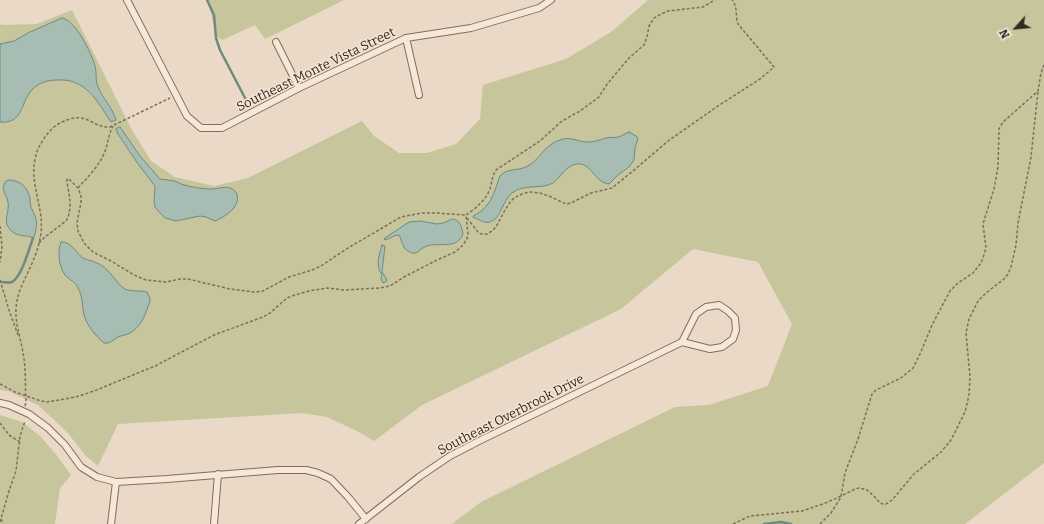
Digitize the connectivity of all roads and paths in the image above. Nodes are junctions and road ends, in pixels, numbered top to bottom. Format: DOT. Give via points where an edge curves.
graph roads {
  1 [pos="127,0"];
  2 [pos="551,0"];
  3 [pos="715,0"];
  4 [pos="732,0"];
  5 [pos="406,38"];
  6 [pos="276,42"];
  7 [pos="1044,64"];
  8 [pos="299,88"];
  9 [pos="1038,91"];
  10 [pos="176,95"];
  11 [pos="419,96"];
  12 [pos="113,126"];
  13 [pos="78,188"];
  14 [pos="466,214"];
  15 [pos="467,218"];
  16 [pos="0,226"];
  17 [pos="39,243"];
  18 [pos="0,262"];
  19 [pos="0,280"];
  20 [pos="20,341"];
  21 [pos="682,342"];
  22 [pos="0,384"];
  23 [pos="26,396"];
  24 [pos="0,403"];
  25 [pos="26,412"];
  26 [pos="0,423"];
  27 [pos="20,442"];
  28 [pos="218,474"];
  29 [pos="116,482"];
  30 [pos="841,496"];
  31 [pos="1,519"];
  32 [pos="366,519"];
  33 [pos="0,522"];
  34 [pos="3,524"];
  35 [pos="111,524"];
  36 [pos="214,524"];
  37 [pos="359,524"];
  38 [pos="733,524"];
  39 [pos="820,524"];
  1 -- 10 [label="street"];
  2 -- 5 [label="street, Southeast Monte Vista Street" via="539,8 471,28"];
  3 -- 14 [label="path" via="703,7 668,11 654,18 644,45 629,58 599,97 499,168 494,173 485,198"];
  4 -- 15 [label="path" via="738,24 774,67 760,80 668,141 612,188 592,192 566,204 540,193 522,194 511,201 496,227 487,234 478,232"];
  5 -- 8 [label="street, Southeast Monte Vista Street"];
  5 -- 11 [label="street"];
  6 -- 8 [label="street"];
  7 -- 9 [label="path"];
  8 -- 10 [label="street, Southeast Monte Vista Street" via="222,128 201,128 187,116"];
  9 -- 30 [label="path" via="999,128 998,167 983,224 986,248 984,258 973,273 950,291 934,319 913,368 901,378 872,394 845,473"];
  9 -- 30 [label="path" via="1031,157 1011,267 1004,279 978,301 967,328 970,386 965,412 944,449 914,474 890,502 880,503 863,488"];
  10 -- 12 [label="path"];
  12 -- 13 [label="path" via="104,155"];
  12 -- 17 [label="path" via="102,126 79,117 71,118 53,127 41,144 33,175 42,218"];
  13 -- 14 [label="path" via="81,202 78,231 86,246 96,254 146,280 166,282 186,278 254,292 321,266 401,217 435,213"];
  13 -- 17 [label="path" via="68,179 68,218"];
  14 -- 15 [label="path"];
  15 -- 23 [label="path" via="467,238 459,249 387,287 348,290 327,288 295,295 287,298 264,317 214,335 155,366 87,393 47,402"];
  16 -- 18 [label="path"];
  17 -- 20 [label="path" via="17,301 16,316"];
  19 -- 20 [label="path"];
  20 -- 23 [label="path" via="24,359"];
  21 -- 21 [label="street" via="710,349 722,347 733,339 736,330 735,318 719,305 706,306 696,314"];
  21 -- 32 [label="street, Southeast Overbrook Drive" via="450,456"];
  22 -- 23 [label="path"];
  23 -- 25 [label="path"];
  24 -- 25 [label="street"];
  25 -- 27 [label="path"];
  25 -- 29 [label="street" via="48,428 81,467 97,477"];
  26 -- 27 [label="path"];
  27 -- 31 [label="path" via="16,471"];
  28 -- 29 [label="street"];
  28 -- 32 [label="street" via="278,470 312,471 331,479"];
  28 -- 36 [label="street"];
  29 -- 35 [label="street"];
  30 -- 38 [label="path" via="802,511 750,516"];
  30 -- 39 [label="path" via="832,513"];
  31 -- 33 [label="path"];
  31 -- 34 [label="path"];
  32 -- 37 [label="street, Southeast Overbrook Drive"];
}
